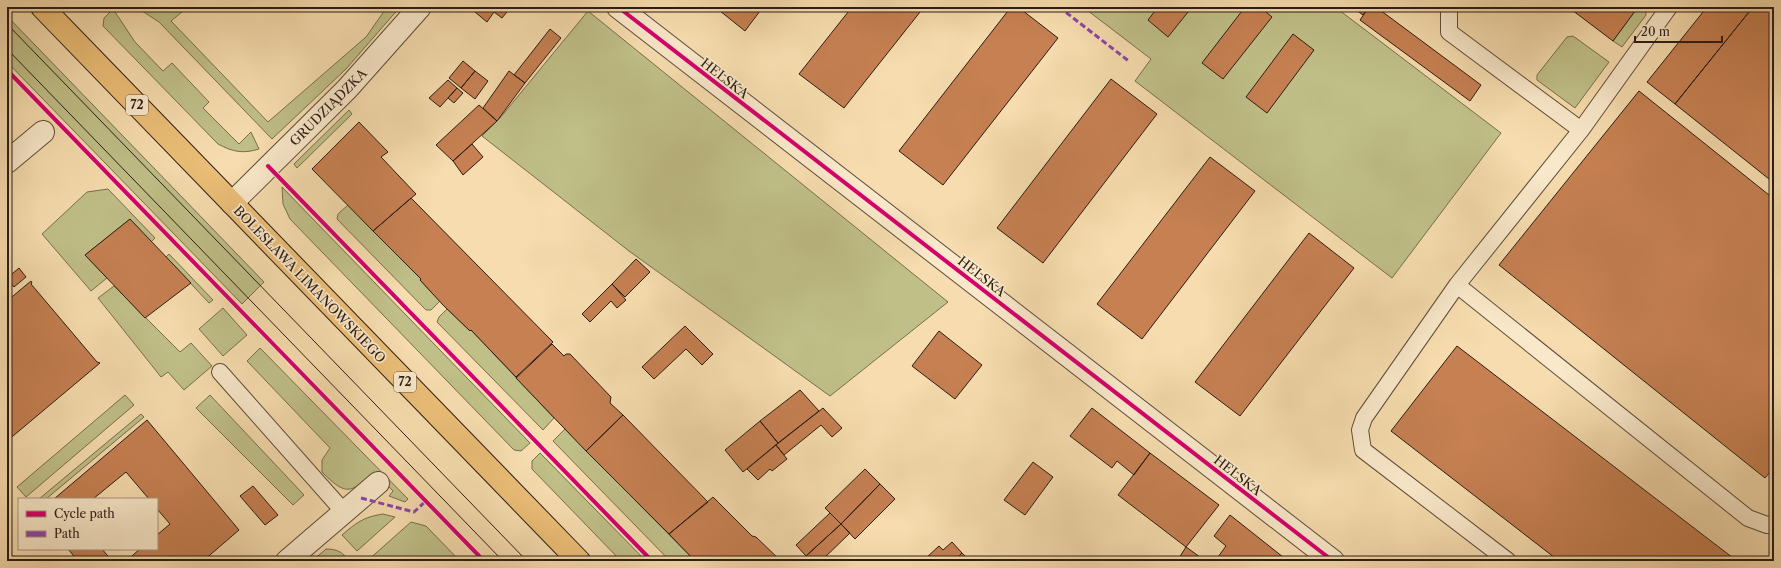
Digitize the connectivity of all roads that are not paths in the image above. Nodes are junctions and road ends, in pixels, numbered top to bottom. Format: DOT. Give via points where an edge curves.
graph roads {
  1 [pos="42,7"];
  2 [pos="420,7"];
  3 [pos="618,7"];
  4 [pos="1449,7"];
  5 [pos="1668,7"];
  6 [pos="1581,130"];
  7 [pos="43,132"];
  8 [pos="7,162"];
  9 [pos="232,203"];
  10 [pos="1457,285"];
  11 [pos="220,372"];
  12 [pos="378,483"];
  13 [pos="344,512"];
  14 [pos="1774,524"];
  15 [pos="287,561"];
  16 [pos="579,561"];
  17 [pos="1333,561"];
  18 [pos="1508,561"];
  1 -- 9 [label="main road, BOLESŁAWA LIMANOWSKIEGO / 72"];
  2 -- 9 [label="street, GRUDZIĄDZKA" via="347,89"];
  3 -- 17 [label="street, HELSKA"];
  4 -- 6 [label="lane" via="1449,32"];
  5 -- 6 [label="lane"];
  6 -- 10 [label="lane"];
  7 -- 8 [label="street"];
  9 -- 16 [label="main road, BOLESŁAWA LIMANOWSKIEGO / 72"];
  10 -- 14 [label="lane" via="1748,518 1767,525"];
  10 -- 18 [label="lane" via="1364,418 1360,430 1363,450"];
  11 -- 13 [label="lane"];
  12 -- 13 [label="street"];
  13 -- 15 [label="street"];
}
